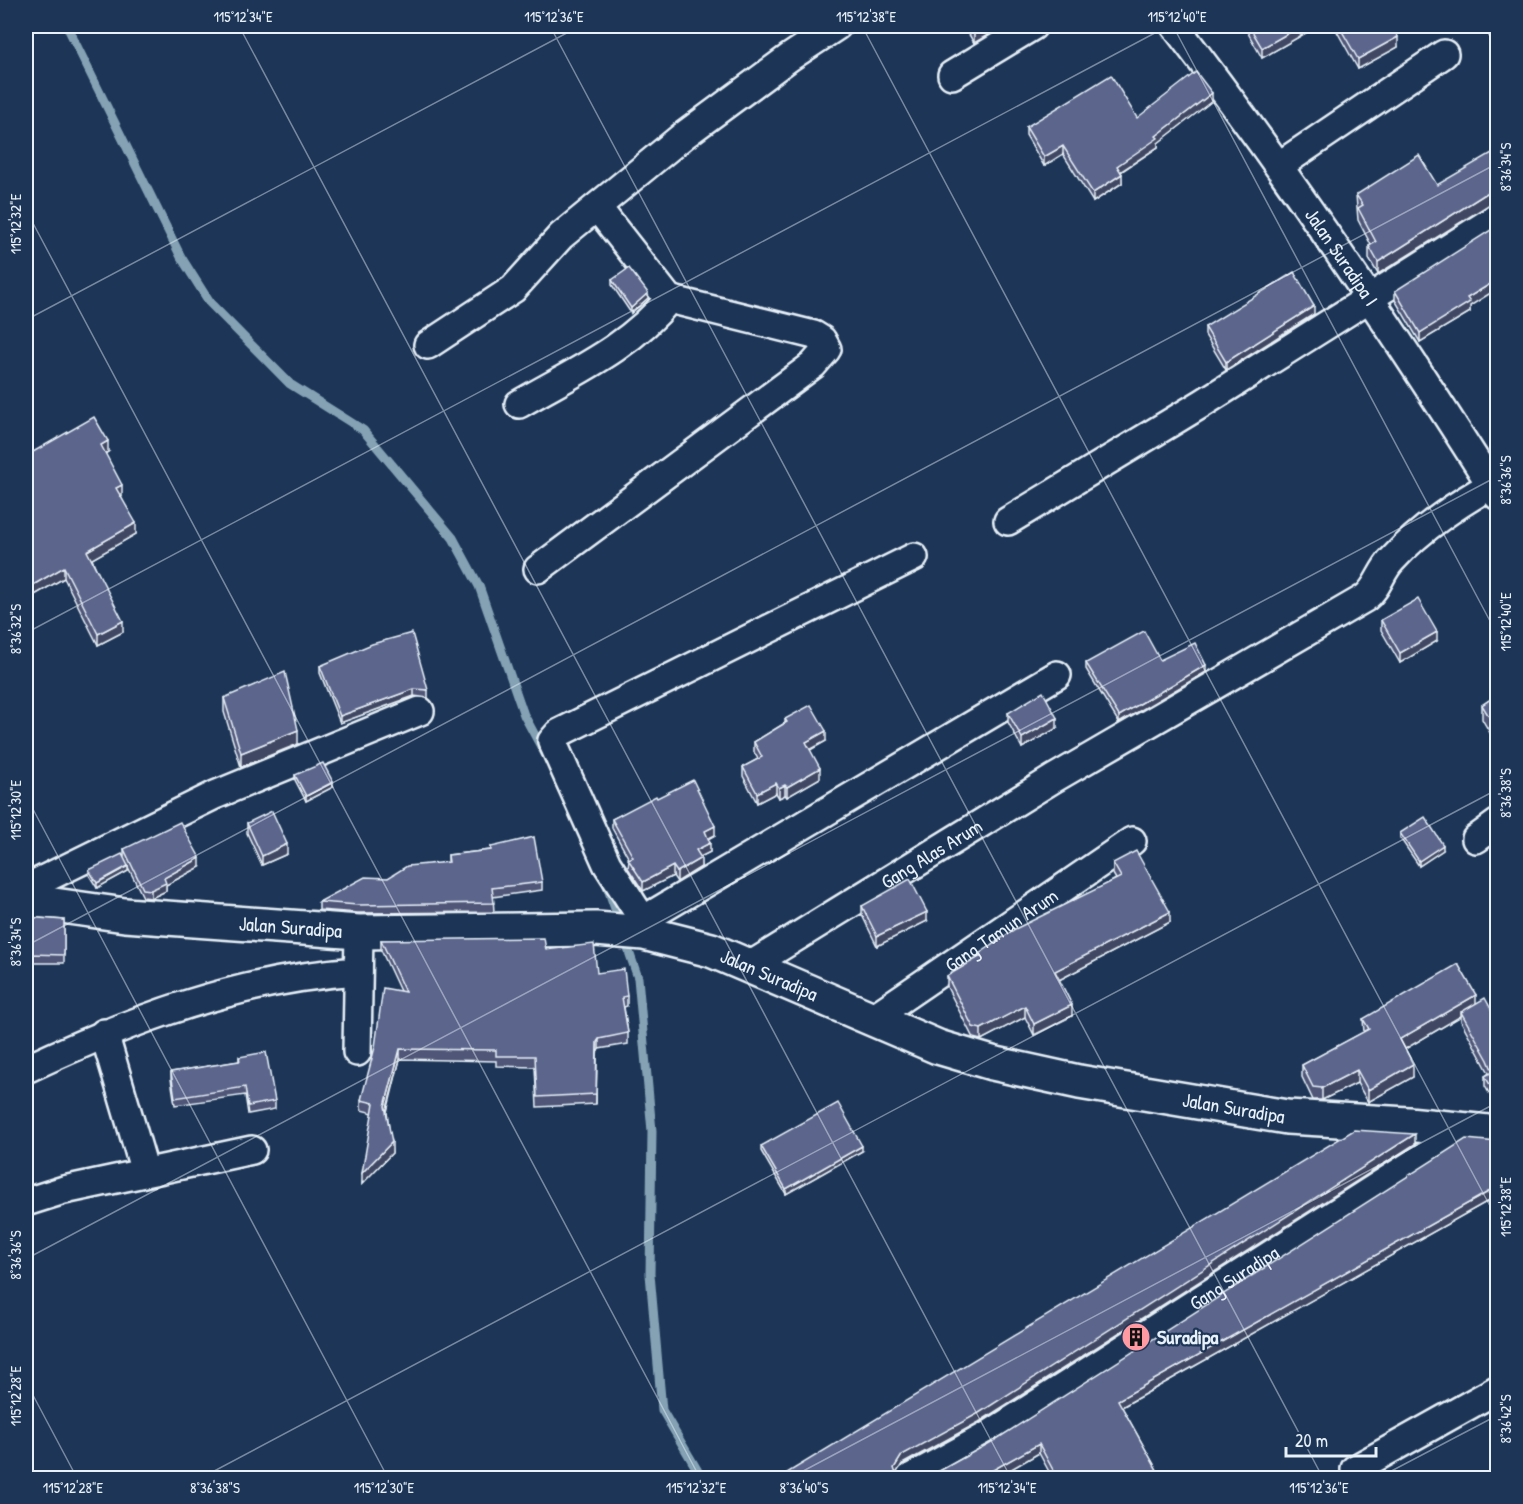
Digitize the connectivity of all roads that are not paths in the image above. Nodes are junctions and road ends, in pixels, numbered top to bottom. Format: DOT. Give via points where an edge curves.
graph roads {
  1 [pos="837,26"];
  2 [pos="1033,26"];
  3 [pos="1175,26"];
  4 [pos="1444,54"];
  5 [pos="952,75"];
  6 [pos="1280,165"];
  7 [pos="597,207"];
  8 [pos="1497,217"];
  9 [pos="669,299"];
  10 [pos="1371,299"];
  11 [pos="428,345"];
  12 [pos="519,404"];
  13 [pos="1495,487"];
  14 [pos="1008,521"];
  15 [pos="914,557"];
  16 [pos="538,569"];
  17 [pos="1057,675"];
  18 [pos="420,711"];
  19 [pos="1497,823"];
  20 [pos="1476,839"];
  21 [pos="1132,841"];
  22 [pos="26,888"];
  23 [pos="26,901"];
  24 [pos="648,927"];
  25 [pos="359,932"];
  26 [pos="751,965"];
  27 [pos="358,971"];
  28 [pos="870,1020"];
  29 [pos="104,1033"];
  30 [pos="357,1052"];
  31 [pos="26,1069"];
  32 [pos="1464,1131"];
  33 [pos="1497,1133"];
  34 [pos="252,1150"];
  35 [pos="145,1172"];
  36 [pos="26,1202"];
  37 [pos="1497,1389"];
  38 [pos="1355,1469"];
  39 [pos="910,1479"];
  1 -- 7 [label="street" via="682,136"];
  2 -- 5 [label="street"];
  3 -- 6 [label="street, Jalan Suradipa I"];
  4 -- 6 [label="street"];
  6 -- 10 [label="street, Jalan Suradipa I"];
  7 -- 9 [label="street"];
  7 -- 11 [label="street" via="549,248 513,289"];
  8 -- 10 [label="street"];
  9 -- 12 [label="street" via="625,343"];
  9 -- 16 [label="street" via="814,335 822,340 826,353"];
  10 -- 13 [label="street, Jalan Suradipa I"];
  10 -- 14 [label="street"];
  13 -- 26 [label="street, Gang Alas Arum" via="1434,520 1389,563 1365,598 902,869"];
  15 -- 24 [label="street" via="559,733 552,741 607,864"];
  17 -- 24 [label="street"];
  18 -- 22 [label="street" via="215,795"];
  19 -- 20 [label="street"];
  21 -- 28 [label="street, Gang Tamun Arum"];
  23 -- 25 [label="street, Jalan Suradipa" via="125,915"];
  24 -- 25 [label="street, Jalan Suradipa"];
  24 -- 26 [label="street, Jalan Suradipa"];
  25 -- 27 [label="street"];
  26 -- 28 [label="street, Jalan Suradipa"];
  27 -- 29 [label="street" via="305,975 214,995"];
  27 -- 30 [label="street"];
  28 -- 32 [label="street, Jalan Suradipa" via="960,1054 1080,1082 1287,1117"];
  29 -- 31 [label="street"];
  29 -- 35 [label="street"];
  32 -- 33 [label="street, Jalan Suradipa"];
  32 -- 39 [label="street, Gang Suradipa" via="987,1436"];
  34 -- 35 [label="street"];
  35 -- 36 [label="street"];
  37 -- 38 [label="street"];
}
